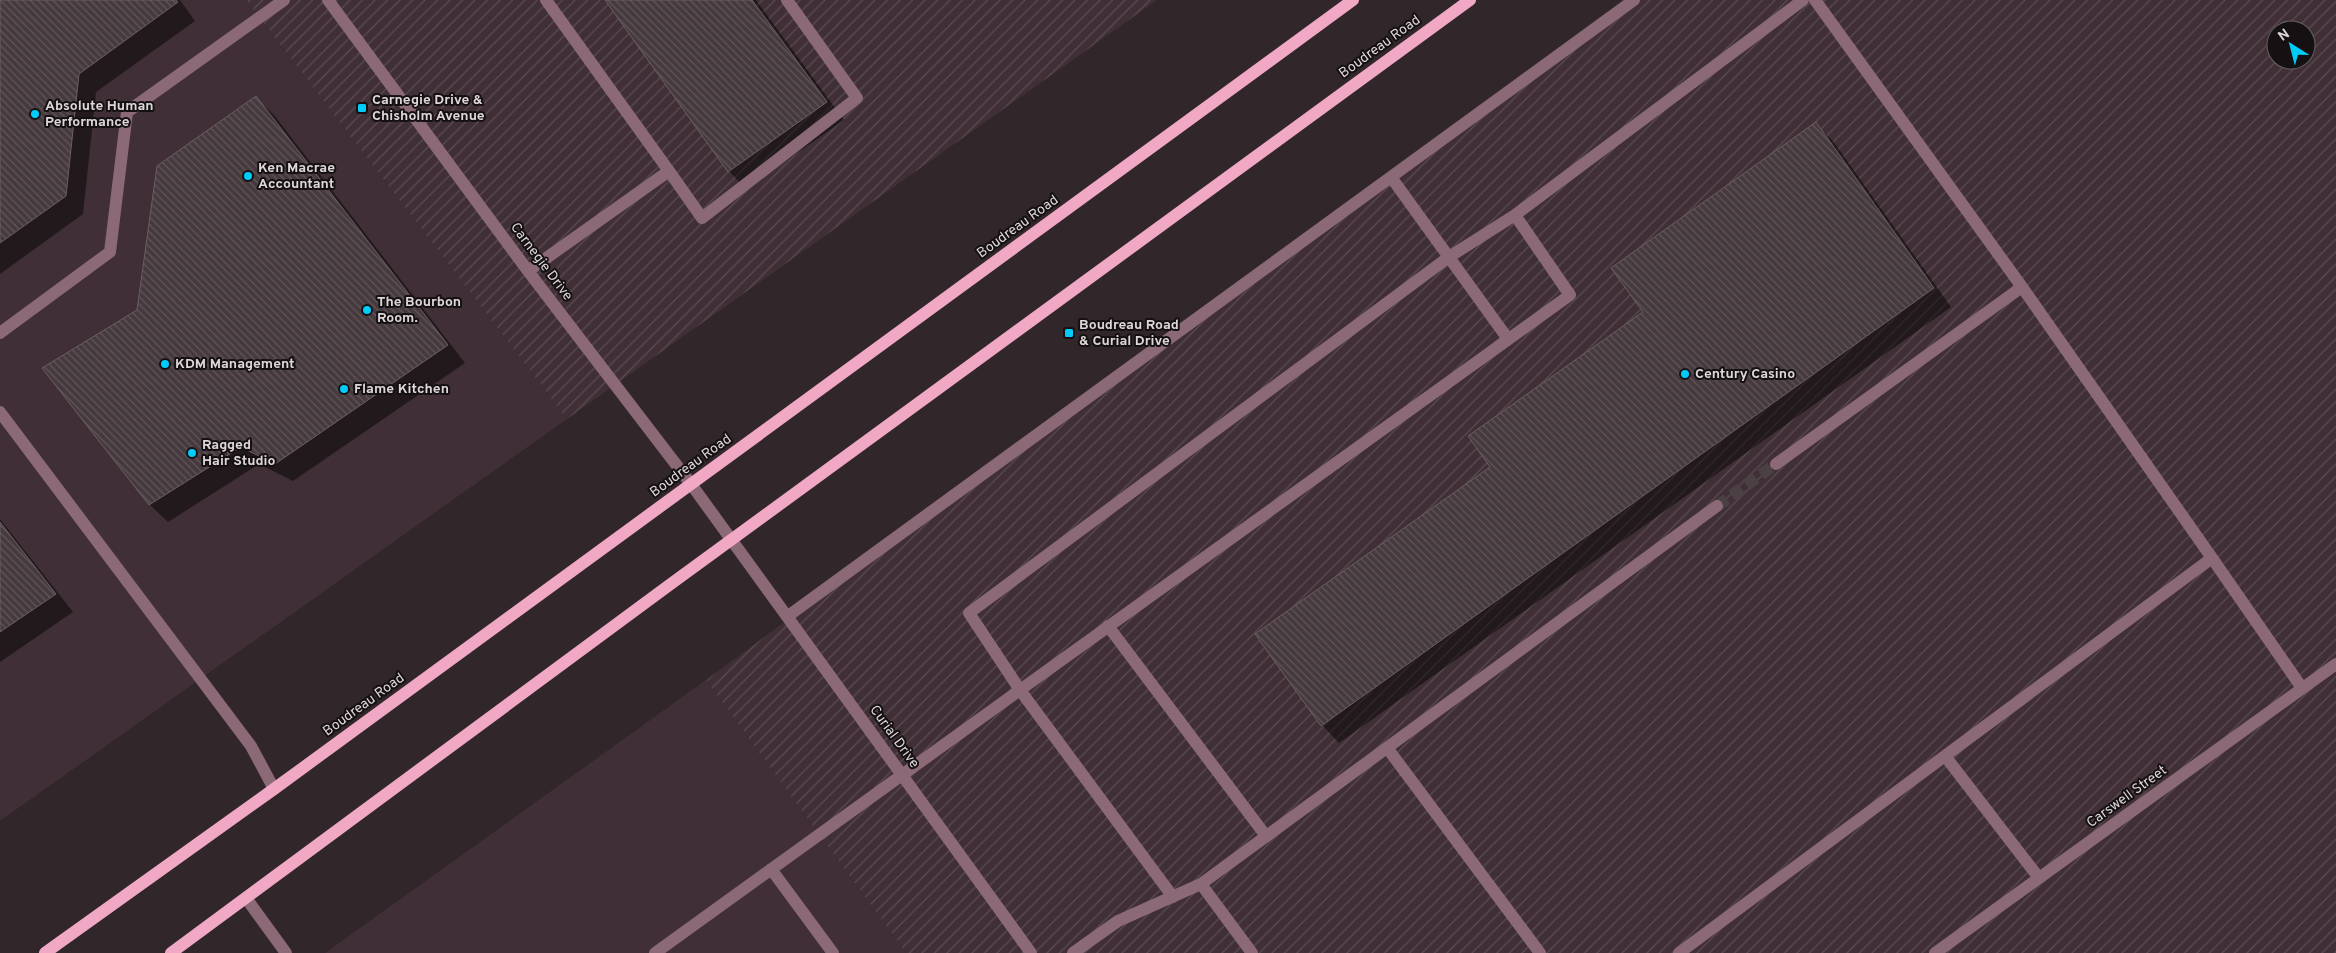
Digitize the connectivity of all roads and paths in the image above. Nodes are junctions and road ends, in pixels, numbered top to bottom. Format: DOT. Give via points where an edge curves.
graph roads {
  1 [pos="284,0"];
  2 [pos="328,0"];
  3 [pos="546,0"];
  4 [pos="787,0"];
  5 [pos="1353,0"];
  6 [pos="1470,0"];
  7 [pos="1634,0"];
  8 [pos="1803,0"];
  9 [pos="1815,0"];
  10 [pos="669,171"];
  11 [pos="1391,177"];
  12 [pos="1515,215"];
  13 [pos="1449,257"];
  14 [pos="528,271"];
  15 [pos="2022,286"];
  16 [pos="0,332"];
  17 [pos="1508,339"];
  18 [pos="0,412"];
  19 [pos="1776,464"];
  20 [pos="691,484"];
  21 [pos="1718,506"];
  22 [pos="732,540"];
  23 [pos="2212,558"];
  24 [pos="788,616"];
  25 [pos="1108,626"];
  26 [pos="2336,664"];
  27 [pos="2302,688"];
  28 [pos="1020,690"];
  29 [pos="1388,748"];
  30 [pos="1945,756"];
  31 [pos="902,773"];
  32 [pos="274,789"];
  33 [pos="1266,836"];
  34 [pos="771,869"];
  35 [pos="2039,878"];
  36 [pos="1201,884"];
  37 [pos="1172,897"];
  38 [pos="246,898"];
  39 [pos="45,953"];
  40 [pos="171,953"];
  41 [pos="286,953"];
  42 [pos="656,953"];
  43 [pos="833,953"];
  44 [pos="1031,953"];
  45 [pos="1073,953"];
  46 [pos="1252,953"];
  47 [pos="1540,953"];
  48 [pos="1679,953"];
  49 [pos="1935,953"];
  1 -- 16 [label="street" via="127,112 110,252"];
  2 -- 14 [label="street, Carnegie Drive"];
  3 -- 10 [label="street"];
  4 -- 10 [label="street" via="857,98 702,218"];
  5 -- 20 [label="main road, Boudreau Road"];
  6 -- 22 [label="main road, Boudreau Road"];
  7 -- 11 [label="street"];
  8 -- 12 [label="street"];
  9 -- 15 [label="street"];
  10 -- 14 [label="street"];
  11 -- 13 [label="street"];
  11 -- 24 [label="street"];
  12 -- 13 [label="street"];
  12 -- 17 [label="street" via="1570,294"];
  13 -- 17 [label="street"];
  13 -- 28 [label="street" via="969,612"];
  14 -- 20 [label="street, Carnegie Drive"];
  15 -- 19 [label="street"];
  15 -- 23 [label="street"];
  17 -- 25 [label="street"];
  18 -- 32 [label="street" via="251,746"];
  20 -- 22 [label="street, Carnegie Drive"];
  20 -- 32 [label="main road, Boudreau Road"];
  21 -- 29 [label="street"];
  22 -- 24 [label="street, Curial Drive"];
  22 -- 38 [label="main road, Boudreau Road"];
  23 -- 27 [label="street"];
  23 -- 30 [label="street"];
  24 -- 31 [label="street, Curial Drive"];
  25 -- 28 [label="street"];
  25 -- 33 [label="street"];
  26 -- 27 [label="street, Carswell Street"];
  27 -- 35 [label="street, Carswell Street"];
  28 -- 31 [label="street"];
  28 -- 37 [label="street"];
  29 -- 33 [label="street"];
  29 -- 47 [label="street"];
  30 -- 35 [label="street"];
  30 -- 48 [label="street"];
  31 -- 34 [label="street"];
  31 -- 44 [label="street, Curial Drive"];
  32 -- 39 [label="main road, Boudreau Road"];
  33 -- 36 [label="street"];
  34 -- 42 [label="street"];
  34 -- 43 [label="street"];
  35 -- 49 [label="street, Carswell Street"];
  36 -- 37 [label="street"];
  36 -- 46 [label="street"];
  37 -- 45 [label="street" via="1118,921"];
  38 -- 40 [label="main road, Boudreau Road"];
  38 -- 41 [label="street"];
}
